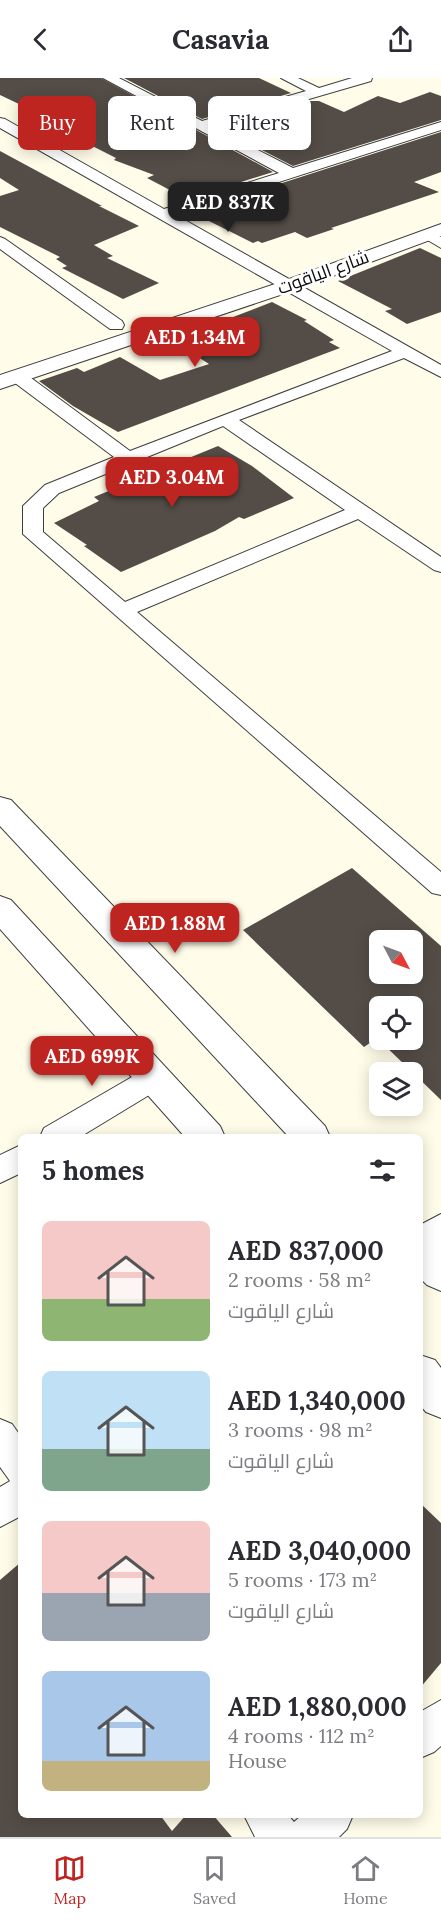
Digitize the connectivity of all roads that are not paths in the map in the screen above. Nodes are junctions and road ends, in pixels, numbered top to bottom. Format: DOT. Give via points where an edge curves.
graph roads {
  1 [pos="109,78"];
  2 [pos="287,78"];
  3 [pos="366,78"];
  4 [pos="318,92"];
  5 [pos="0,122"];
  6 [pos="201,126"];
  7 [pos="441,126"];
  8 [pos="293,174"];
  9 [pos="441,213"];
  10 [pos="161,215"];
  11 [pos="436,236"];
  12 [pos="0,242"];
  13 [pos="18,254"];
  14 [pos="0,260"];
  15 [pos="266,274"];
  16 [pos="288,285"];
  17 [pos="116,326"];
  18 [pos="405,352"];
  19 [pos="441,372"];
  20 [pos="6,374"];
  21 [pos="225,419"];
  22 [pos="128,458"];
  23 [pos="360,511"];
  24 [pos="441,566"];
  25 [pos="121,610"];
  26 [pos="0,807"];
  27 [pos="441,886"];
  28 [pos="0,908"];
  29 [pos="153,1078"];
  30 [pos="61,1134"];
  31 [pos="204,1134"];
  32 [pos="309,1134"];
  33 [pos="18,1160"];
  34 [pos="0,1170"];
  35 [pos="441,1228"];
  36 [pos="423,1241"];
  37 [pos="423,1254"];
  38 [pos="441,1273"];
  39 [pos="423,1377"];
  40 [pos="441,1398"];
  41 [pos="0,1436"];
  42 [pos="18,1463"];
  43 [pos="18,1496"];
  44 [pos="0,1509"];
  45 [pos="441,1720"];
  46 [pos="423,1735"];
  47 [pos="266,1818"];
  48 [pos="330,1818"];
  49 [pos="279,1837"];
  50 [pos="308,1837"];
  1 -- 6 [label="street"];
  2 -- 4 [label="street"];
  3 -- 4 [label="street"];
  4 -- 6 [label="street"];
  5 -- 10 [label="street"];
  6 -- 8 [label="street"];
  7 -- 8 [label="street"];
  8 -- 10 [label="street"];
  9 -- 15 [label="street, شارع الياقوت"];
  10 -- 15 [label="street"];
  11 -- 16 [label="street, شارع الياقوت"];
  12 -- 13 [label="street"];
  13 -- 14 [label="street"];
  13 -- 17 [label="street"];
  15 -- 16 [label="street"];
  15 -- 17 [label="street, شارع الياقوت"];
  16 -- 18 [label="street"];
  16 -- 20 [label="street, شارع الياقوت"];
  17 -- 20 [label="street, شارع الياقوت"];
  18 -- 19 [label="street"];
  18 -- 21 [label="street"];
  20 -- 22 [label="street"];
  21 -- 22 [label="street"];
  21 -- 23 [label="street"];
  22 -- 25 [label="street" via="52,489 33,506 33,534"];
  23 -- 24 [label="street"];
  23 -- 25 [label="street"];
  25 -- 27 [label="street"];
  26 -- 32 [label="street"];
  28 -- 29 [label="street"];
  29 -- 30 [label="street"];
  29 -- 31 [label="street"];
  33 -- 34 [label="street"];
  35 -- 36 [label="street"];
  37 -- 38 [label="street"];
  39 -- 40 [label="street"];
  41 -- 42 [label="street"];
  43 -- 44 [label="street"];
  45 -- 46 [label="street"];
  47 -- 49 [label="street"];
  48 -- 50 [label="street"];
}
